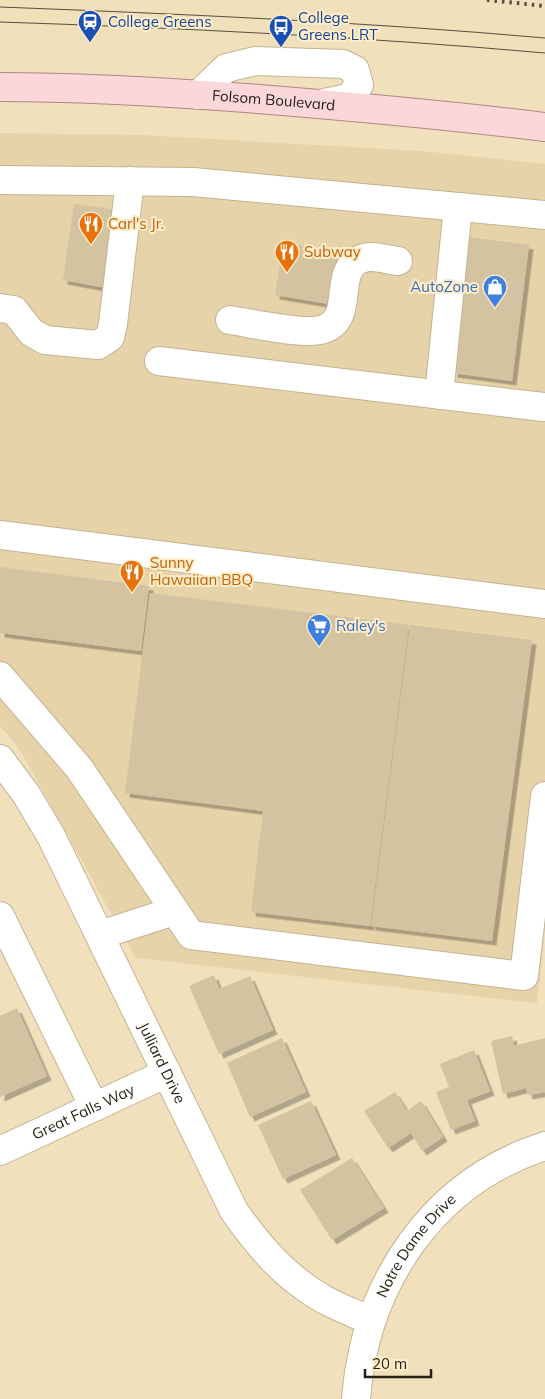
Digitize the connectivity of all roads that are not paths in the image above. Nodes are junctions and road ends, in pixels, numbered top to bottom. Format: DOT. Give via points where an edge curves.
graph roads {
  1 [pos="0,87"];
  2 [pos="198,95"];
  3 [pos="319,104"];
  4 [pos="545,127"];
  5 [pos="0,180"];
  6 [pos="130,181"];
  7 [pos="458,207"];
  8 [pos="545,215"];
  9 [pos="398,261"];
  10 [pos="7,309"];
  11 [pos="230,320"];
  12 [pos="159,361"];
  13 [pos="439,395"];
  14 [pos="543,414"];
  15 [pos="0,535"];
  16 [pos="545,604"];
  17 [pos="0,676"];
  18 [pos="0,759"];
  19 [pos="545,796"];
  20 [pos="174,911"];
  21 [pos="0,916"];
  22 [pos="100,935"];
  23 [pos="167,1073"];
  24 [pos="94,1107"];
  25 [pos="545,1146"];
  26 [pos="0,1151"];
  27 [pos="371,1321"];
  28 [pos="356,1399"];
  1 -- 2 [label="main road, Folsom Boulevard"];
  2 -- 3 [label="main road, Folsom Boulevard"];
  2 -- 3 [label="street" via="226,68 255,61 343,64 355,70 359,84 349,98"];
  3 -- 4 [label="main road, Folsom Boulevard"];
  5 -- 6 [label="street"];
  6 -- 7 [label="street" via="192,182"];
  6 -- 10 [label="street" via="110,337 98,345 45,340 31,332"];
  7 -- 8 [label="street"];
  7 -- 13 [label="street"];
  9 -- 11 [label="street" via="366,257 355,261 346,271 341,311 325,329 306,331"];
  12 -- 13 [label="street"];
  13 -- 14 [label="street"];
  15 -- 16 [label="street"];
  17 -- 20 [label="street" via="79,768"];
  18 -- 22 [label="street, Julliard Drive" via="51,836"];
  19 -- 20 [label="street" via="524,976 191,934"];
  20 -- 22 [label="street"];
  21 -- 24 [label="street"];
  22 -- 23 [label="street, Julliard Drive"];
  23 -- 24 [label="street, Great Falls Way"];
  23 -- 27 [label="street, Julliard Drive" via="234,1211 257,1243 300,1283 325,1300"];
  24 -- 26 [label="street, Great Falls Way"];
  25 -- 27 [label="street, Notre Dame Drive" via="502,1164 470,1184 441,1209 399,1260"];
  27 -- 28 [label="street, Notre Dame Drive"];
}
